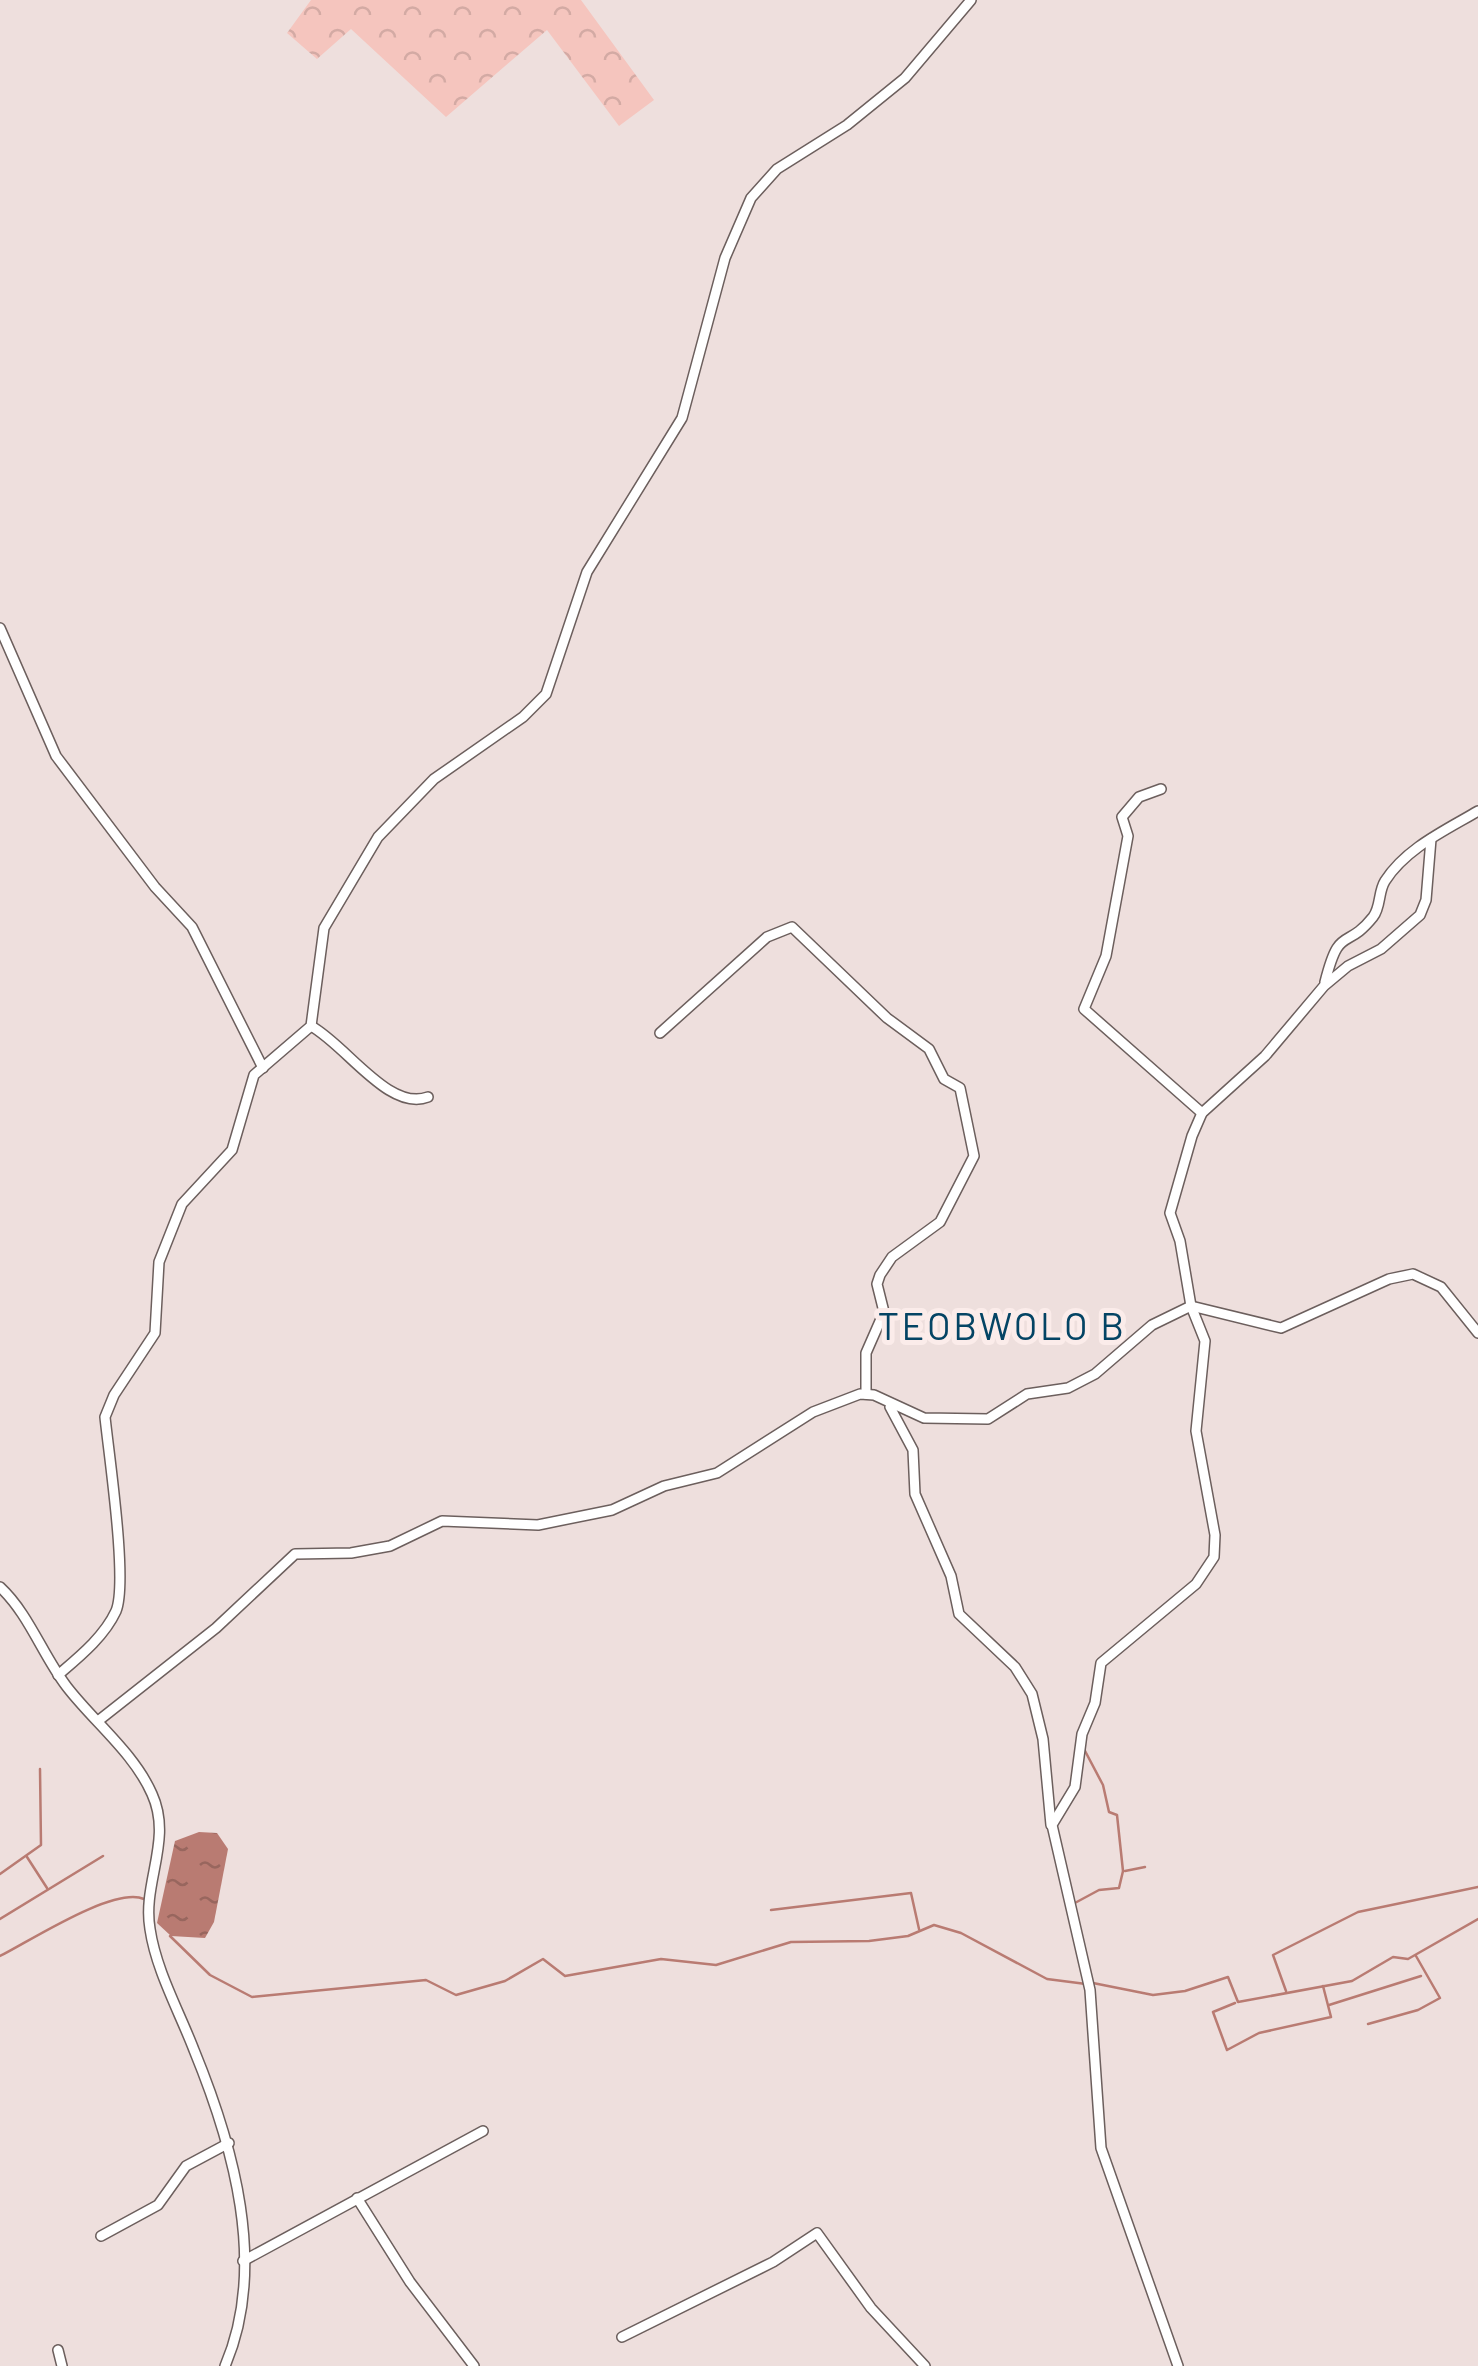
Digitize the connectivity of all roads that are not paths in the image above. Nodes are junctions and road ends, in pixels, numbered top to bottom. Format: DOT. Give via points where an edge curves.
graph roads {
  1 [pos="971,0"];
  2 [pos="0,628"];
  3 [pos="1161,789"];
  4 [pos="1478,811"];
  5 [pos="1431,839"];
  6 [pos="1324,986"];
  7 [pos="311,1026"];
  8 [pos="660,1033"];
  9 [pos="263,1068"];
  10 [pos="428,1098"];
  11 [pos="1202,1113"];
  12 [pos="1191,1306"];
  13 [pos="1478,1333"];
  14 [pos="866,1394"];
  15 [pos="886,1401"];
  16 [pos="0,1587"];
  17 [pos="58,1675"];
  18 [pos="98,1722"];
  19 [pos="1052,1825"];
  20 [pos="483,2131"];
  21 [pos="229,2143"];
  22 [pos="357,2198"];
  23 [pos="101,2236"];
  24 [pos="244,2261"];
  25 [pos="622,2337"];
  26 [pos="58,2350"];
  27 [pos="62,2366"];
  28 [pos="225,2366"];
  29 [pos="474,2366"];
  30 [pos="925,2366"];
  31 [pos="1178,2366"];
  1 -- 7 [label="street" via="905,78 778,169 750,198 725,258 682,418 587,572 546,694 434,779 378,837 324,928"];
  2 -- 9 [label="street" via="51,747 192,928"];
  3 -- 11 [label="street" via="1138,797 1122,817 1128,836 1106,956 1084,1009"];
  4 -- 5 [label="street"];
  5 -- 6 [label="street" via="1384,882 1372,919 1334,946"];
  5 -- 6 [label="street" via="1424,908 1381,950"];
  6 -- 11 [label="street" via="1265,1056"];
  7 -- 9 [label="street"];
  7 -- 10 [label="street" via="393,1096"];
  8 -- 14 [label="street" via="767,937 792,927 877,1010 923,1044 944,1080 960,1088 974,1156 940,1222 892,1257 880,1275 884,1312 866,1354"];
  9 -- 17 [label="street" via="249,1084 232,1150 187,1198 167,1233 156,1333 106,1407 121,1593 111,1621"];
  11 -- 12 [label="street" via="1170,1213"];
  12 -- 13 [label="street" via="1281,1328 1413,1274 1441,1287"];
  12 -- 15 [label="street" via="1152,1324 1108,1366 1080,1382 1028,1394 988,1419 924,1418"];
  12 -- 19 [label="street" via="1206,1341 1196,1431 1214,1558 1196,1584 1100,1663 1074,1787"];
  14 -- 15 [label="street"];
  14 -- 18 [label="street" via="813,1412 717,1473 664,1486 612,1510 538,1526 442,1521 390,1546 295,1554 216,1628"];
  15 -- 19 [label="street" via="909,1439 915,1494 959,1614 1015,1667 1032,1694"];
  16 -- 17 [label="street"];
  17 -- 18 [label="street"];
  18 -- 21 [label="street" via="142,1776 158,1812 150,1932"];
  19 -- 31 [label="street" via="1090,1990 1101,2148"];
  20 -- 22 [label="street"];
  21 -- 23 [label="street" via="186,2166 158,2205"];
  21 -- 24 [label="street"];
  22 -- 24 [label="street"];
  22 -- 29 [label="street"];
  24 -- 28 [label="street" via="240,2326"];
  25 -- 30 [label="street" via="817,2233"];
  26 -- 27 [label="street"];
}
